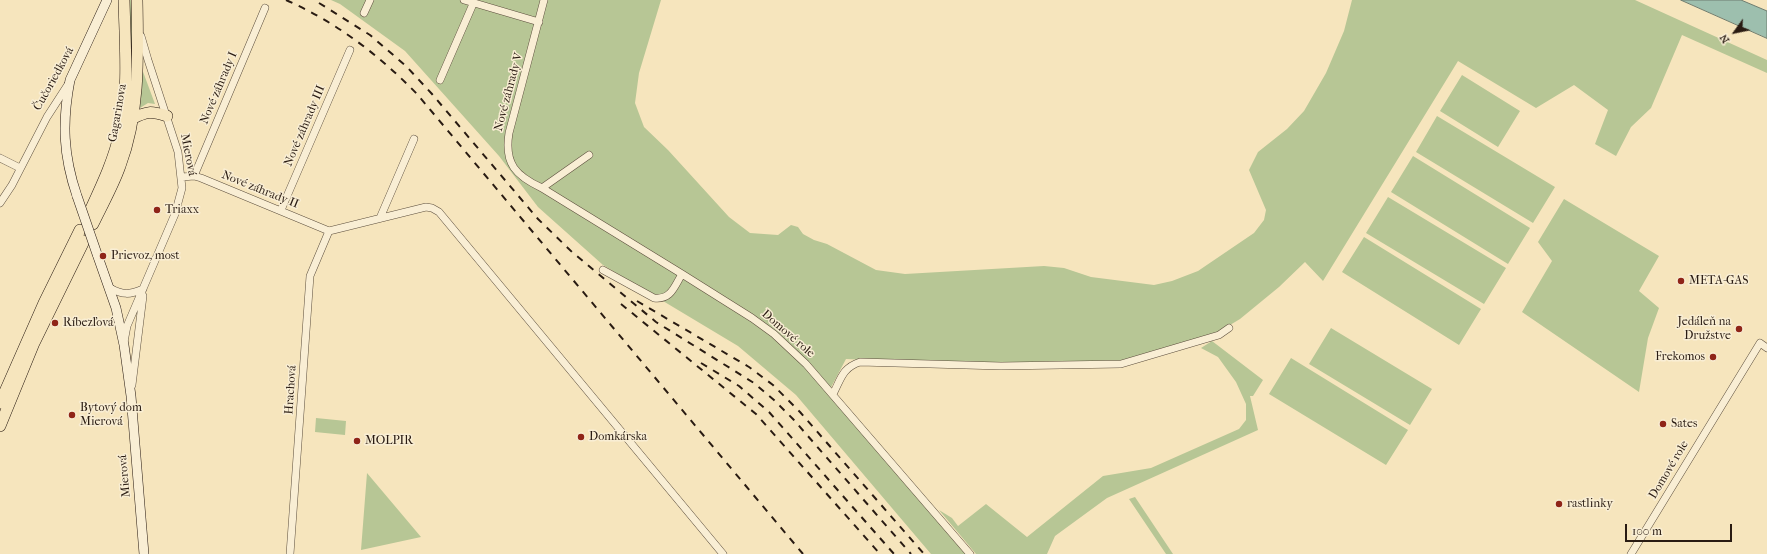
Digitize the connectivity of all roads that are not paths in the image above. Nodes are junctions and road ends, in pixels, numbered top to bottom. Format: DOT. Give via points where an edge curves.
graph roads {
  1 [pos="107,0"];
  2 [pos="124,0"];
  3 [pos="137,0"];
  4 [pos="370,0"];
  5 [pos="464,0"];
  6 [pos="544,0"];
  7 [pos="473,4"];
  8 [pos="265,8"];
  9 [pos="364,13"];
  10 [pos="539,22"];
  11 [pos="138,23"];
  12 [pos="350,50"];
  13 [pos="70,80"];
  14 [pos="440,80"];
  15 [pos="167,116"];
  16 [pos="132,119"];
  17 [pos="414,139"];
  18 [pos="589,155"];
  19 [pos="0,158"];
  20 [pos="20,168"];
  21 [pos="194,176"];
  22 [pos="182,177"];
  23 [pos="542,188"];
  24 [pos="0,202"];
  25 [pos="281,210"];
  26 [pos="89,212"];
  27 [pos="380,218"];
  28 [pos="93,224"];
  29 [pos="80,230"];
  30 [pos="329,231"];
  31 [pos="84,241"];
  32 [pos="603,270"];
  33 [pos="682,274"];
  34 [pos="110,288"];
  35 [pos="143,289"];
  36 [pos="1229,328"];
  37 [pos="124,344"];
  38 [pos="1767,348"];
  39 [pos="833,394"];
  40 [pos="131,396"];
  41 [pos="0,403"];
  42 [pos="0,426"];
  43 [pos="144,554"];
  44 [pos="290,554"];
  45 [pos="723,554"];
  46 [pos="970,554"];
  47 [pos="1631,554"];
  1 -- 13 [label="street, Čučoriedková"];
  2 -- 26 [label="main road, Gagarinova" via="125,81 122,121 111,163"];
  3 -- 11 [label="main road, Gagarinova"];
  4 -- 9 [label="street"];
  5 -- 7 [label="street"];
  6 -- 10 [label="street, Nové záhrady V"];
  7 -- 10 [label="street"];
  7 -- 14 [label="street"];
  8 -- 21 [label="street, Nové záhrady I"];
  10 -- 23 [label="street, Nové záhrady V" via="509,133 508,146 509,157 517,172 525,180"];
  11 -- 15 [label="street, Mierová"];
  11 -- 16 [label="main road, Gagarinova" via="137,86"];
  12 -- 25 [label="street, Nové záhrady III"];
  13 -- 20 [label="street, Čučoriedková"];
  13 -- 34 [label="street, Mierová, bridge" via="64,138 69,167"];
  15 -- 16 [label="main road" via="146,112"];
  15 -- 22 [label="street, Mierová" via="178,152"];
  16 -- 28 [label="main road, Gagarinova" via="120,167"];
  17 -- 27 [label="street"];
  18 -- 23 [label="street"];
  19 -- 20 [label="street"];
  20 -- 24 [label="street, Čučoriedková"];
  21 -- 22 [label="street, Nové záhrady II"];
  21 -- 25 [label="street, Nové záhrady II"];
  22 -- 35 [label="street, Mierová" via="182,188 175,214"];
  23 -- 33 [label="street, Domové role"];
  25 -- 30 [label="street, Nové záhrady II"];
  27 -- 30 [label="street"];
  27 -- 45 [label="street" via="426,207 439,212"];
  29 -- 41 [label="main road" via="44,303"];
  30 -- 44 [label="street, Hrachová" via="310,276"];
  31 -- 42 [label="main road" via="34,343"];
  32 -- 33 [label="street" via="654,298 662,299 669,295"];
  33 -- 39 [label="street, Domové role" via="774,334"];
  34 -- 35 [label="street" via="123,294 133,294"];
  34 -- 37 [label="street, Mierová"];
  35 -- 37 [label="street, Mierová" via="127,326"];
  35 -- 40 [label="street, Mierová"];
  36 -- 39 [label="street" via="1219,335 1122,364 1002,366 860,362 850,365 843,373"];
  37 -- 40 [label="street, Mierová"];
  38 -- 47 [label="street, Domové role" via="1760,344"];
  39 -- 46 [label="street, Domové role"];
  40 -- 43 [label="street, Mierová"];
}
